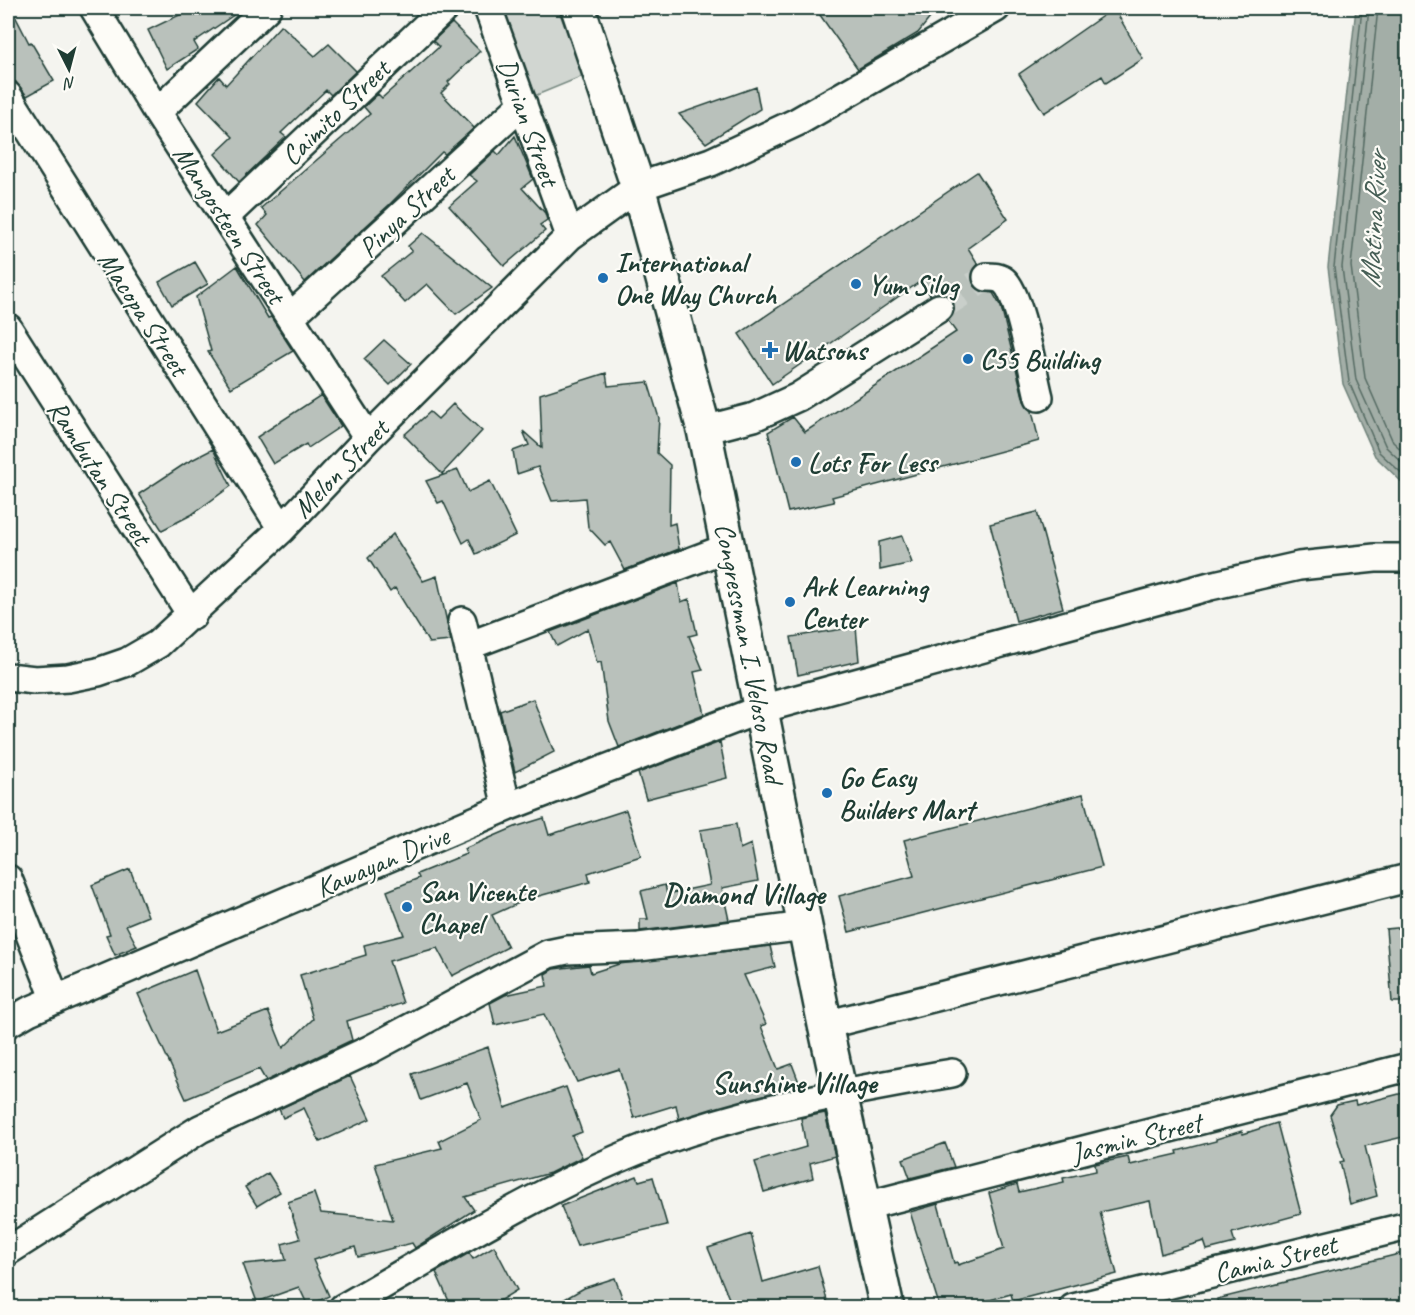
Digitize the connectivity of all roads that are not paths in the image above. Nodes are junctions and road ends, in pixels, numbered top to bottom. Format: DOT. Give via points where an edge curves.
graph roads {
  1 [pos="94,8"];
  2 [pos="445,8"];
  3 [pos="489,8"];
  4 [pos="578,8"];
  5 [pos="996,8"];
  6 [pos="252,13"];
  7 [pos="8,96"];
  8 [pos="523,104"];
  9 [pos="157,112"];
  10 [pos="638,187"];
  11 [pos="225,217"];
  12 [pos="570,236"];
  13 [pos="987,277"];
  14 [pos="939,308"];
  15 [pos="290,317"];
  16 [pos="8,328"];
  17 [pos="1039,397"];
  18 [pos="704,430"];
  19 [pos="368,438"];
  20 [pos="282,529"];
  21 [pos="729,546"];
  22 [pos="1407,558"];
  23 [pos="192,616"];
  24 [pos="8,677"];
  25 [pos="761,709"];
  26 [pos="507,807"];
  27 [pos="1407,878"];
  28 [pos="8,879"];
  29 [pos="805,926"];
  30 [pos="56,1000"];
  31 [pos="8,1023"];
  32 [pos="825,1025"];
  33 [pos="1407,1067"];
  34 [pos="952,1073"];
  35 [pos="840,1093"];
  36 [pos="865,1206"];
  37 [pos="1407,1226"];
  38 [pos="8,1251"];
  39 [pos="344,1308"];
  40 [pos="887,1308"];
  41 [pos="1073,1308"];
  1 -- 9 [label="street, Mangosteen Street"];
  2 -- 11 [label="street, Caimito Street"];
  3 -- 8 [label="street, Durian Street"];
  4 -- 10 [label="main road, Congressman I. Veloso Road"];
  5 -- 10 [label="street, Melon Street" via="797,122 711,162"];
  6 -- 9 [label="street"];
  7 -- 20 [label="street, Macopa Street"];
  8 -- 12 [label="street, Durian Street"];
  8 -- 15 [label="street, Pinya Street"];
  9 -- 11 [label="street, Mangosteen Street"];
  10 -- 12 [label="street, Melon Street"];
  10 -- 18 [label="main road, Congressman I. Veloso Road"];
  11 -- 15 [label="street, Mangosteen Street"];
  12 -- 19 [label="street, Melon Street"];
  13 -- 17 [label="street" via="998,277 1009,287"];
  14 -- 18 [label="street" via="798,397 754,417"];
  15 -- 19 [label="street, Mangosteen Street"];
  16 -- 23 [label="street, Rambutan Street"];
  18 -- 21 [label="main road, Congressman I. Veloso Road"];
  19 -- 20 [label="street, Melon Street"];
  20 -- 23 [label="street, Melon Street"];
  21 -- 25 [label="main road, Congressman I. Veloso Road"];
  21 -- 26 [label="street" via="465,634"];
  22 -- 25 [label="street, Kawayan Drive" via="1299,566 1232,581"];
  23 -- 24 [label="street, Melon Street" via="158,644 127,662 98,672 68,678"];
  25 -- 26 [label="street, Kawayan Drive"];
  25 -- 29 [label="main road, Congressman I. Veloso Road"];
  26 -- 30 [label="street, Kawayan Drive"];
  27 -- 32 [label="street"];
  28 -- 30 [label="street"];
  29 -- 32 [label="main road, Congressman I. Veloso Road"];
  29 -- 38 [label="street" via="548,954 370,1049 200,1129"];
  30 -- 31 [label="street, Kawayan Drive"];
  32 -- 35 [label="main road, Congressman I. Veloso Road"];
  33 -- 36 [label="street, Jasmin Street"];
  34 -- 35 [label="street"];
  35 -- 36 [label="main road, Congressman I. Veloso Road"];
  35 -- 39 [label="street" via="718,1123 607,1164 498,1219"];
  36 -- 40 [label="main road, Congressman I. Veloso Road"];
  37 -- 41 [label="street, Camia Street"];
}
